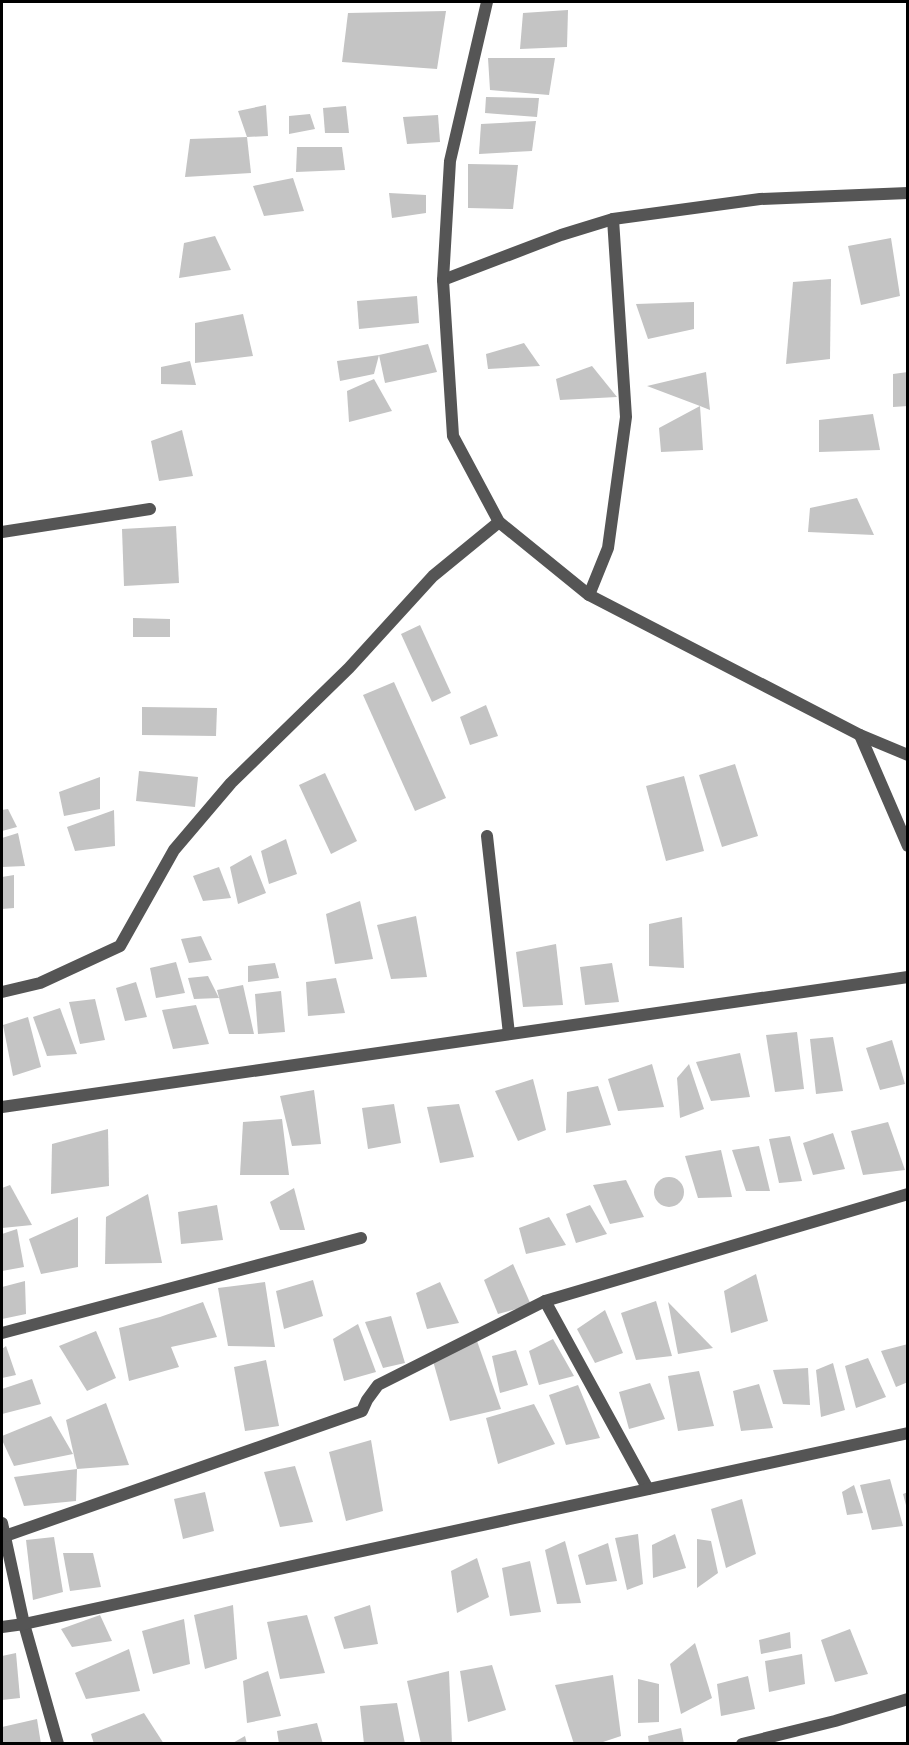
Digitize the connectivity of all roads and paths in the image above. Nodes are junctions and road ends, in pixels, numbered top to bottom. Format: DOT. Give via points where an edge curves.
graph roads {
  1 [pos="487,2"];
  2 [pos="908,193"];
  3 [pos="613,219"];
  4 [pos="443,280"];
  5 [pos="150,509"];
  6 [pos="499,522"];
  7 [pos="2,532"];
  8 [pos="589,595"];
  9 [pos="860,735"];
  10 [pos="908,755"];
  11 [pos="487,836"];
  12 [pos="908,846"];
  13 [pos="908,977"];
  14 [pos="2,992"];
  15 [pos="509,1034"];
  16 [pos="2,1107"];
  17 [pos="908,1194"];
  18 [pos="361,1238"];
  19 [pos="545,1301"];
  20 [pos="2,1334"];
  21 [pos="908,1433"];
  22 [pos="648,1489"];
  23 [pos="2,1523"];
  24 [pos="5,1536"];
  25 [pos="24,1624"];
  26 [pos="2,1627"];
  27 [pos="908,1699"];
  28 [pos="58,1743"];
  29 [pos="742,1743"];
  1 -- 4 [label="street" via="450,161"];
  2 -- 3 [label="street" via="760,199"];
  3 -- 4 [label="street"];
  3 -- 8 [label="street" via="626,417 608,548"];
  4 -- 6 [label="street" via="453,436"];
  5 -- 7 [label="street"];
  6 -- 8 [label="street"];
  6 -- 14 [label="street" via="433,576 349,668 231,783 174,850 120,946 40,983"];
  8 -- 9 [label="street"];
  9 -- 10 [label="street"];
  9 -- 12 [label="street"];
  11 -- 15 [label="street"];
  13 -- 15 [label="street"];
  15 -- 16 [label="street"];
  17 -- 19 [label="street"];
  18 -- 20 [label="street"];
  19 -- 22 [label="street"];
  19 -- 24 [label="street" via="378,1385 362,1411"];
  21 -- 22 [label="street"];
  22 -- 25 [label="street"];
  23 -- 24 [label="street"];
  24 -- 25 [label="street"];
  25 -- 26 [label="street"];
  25 -- 28 [label="street"];
  27 -- 29 [label="street"];
}
